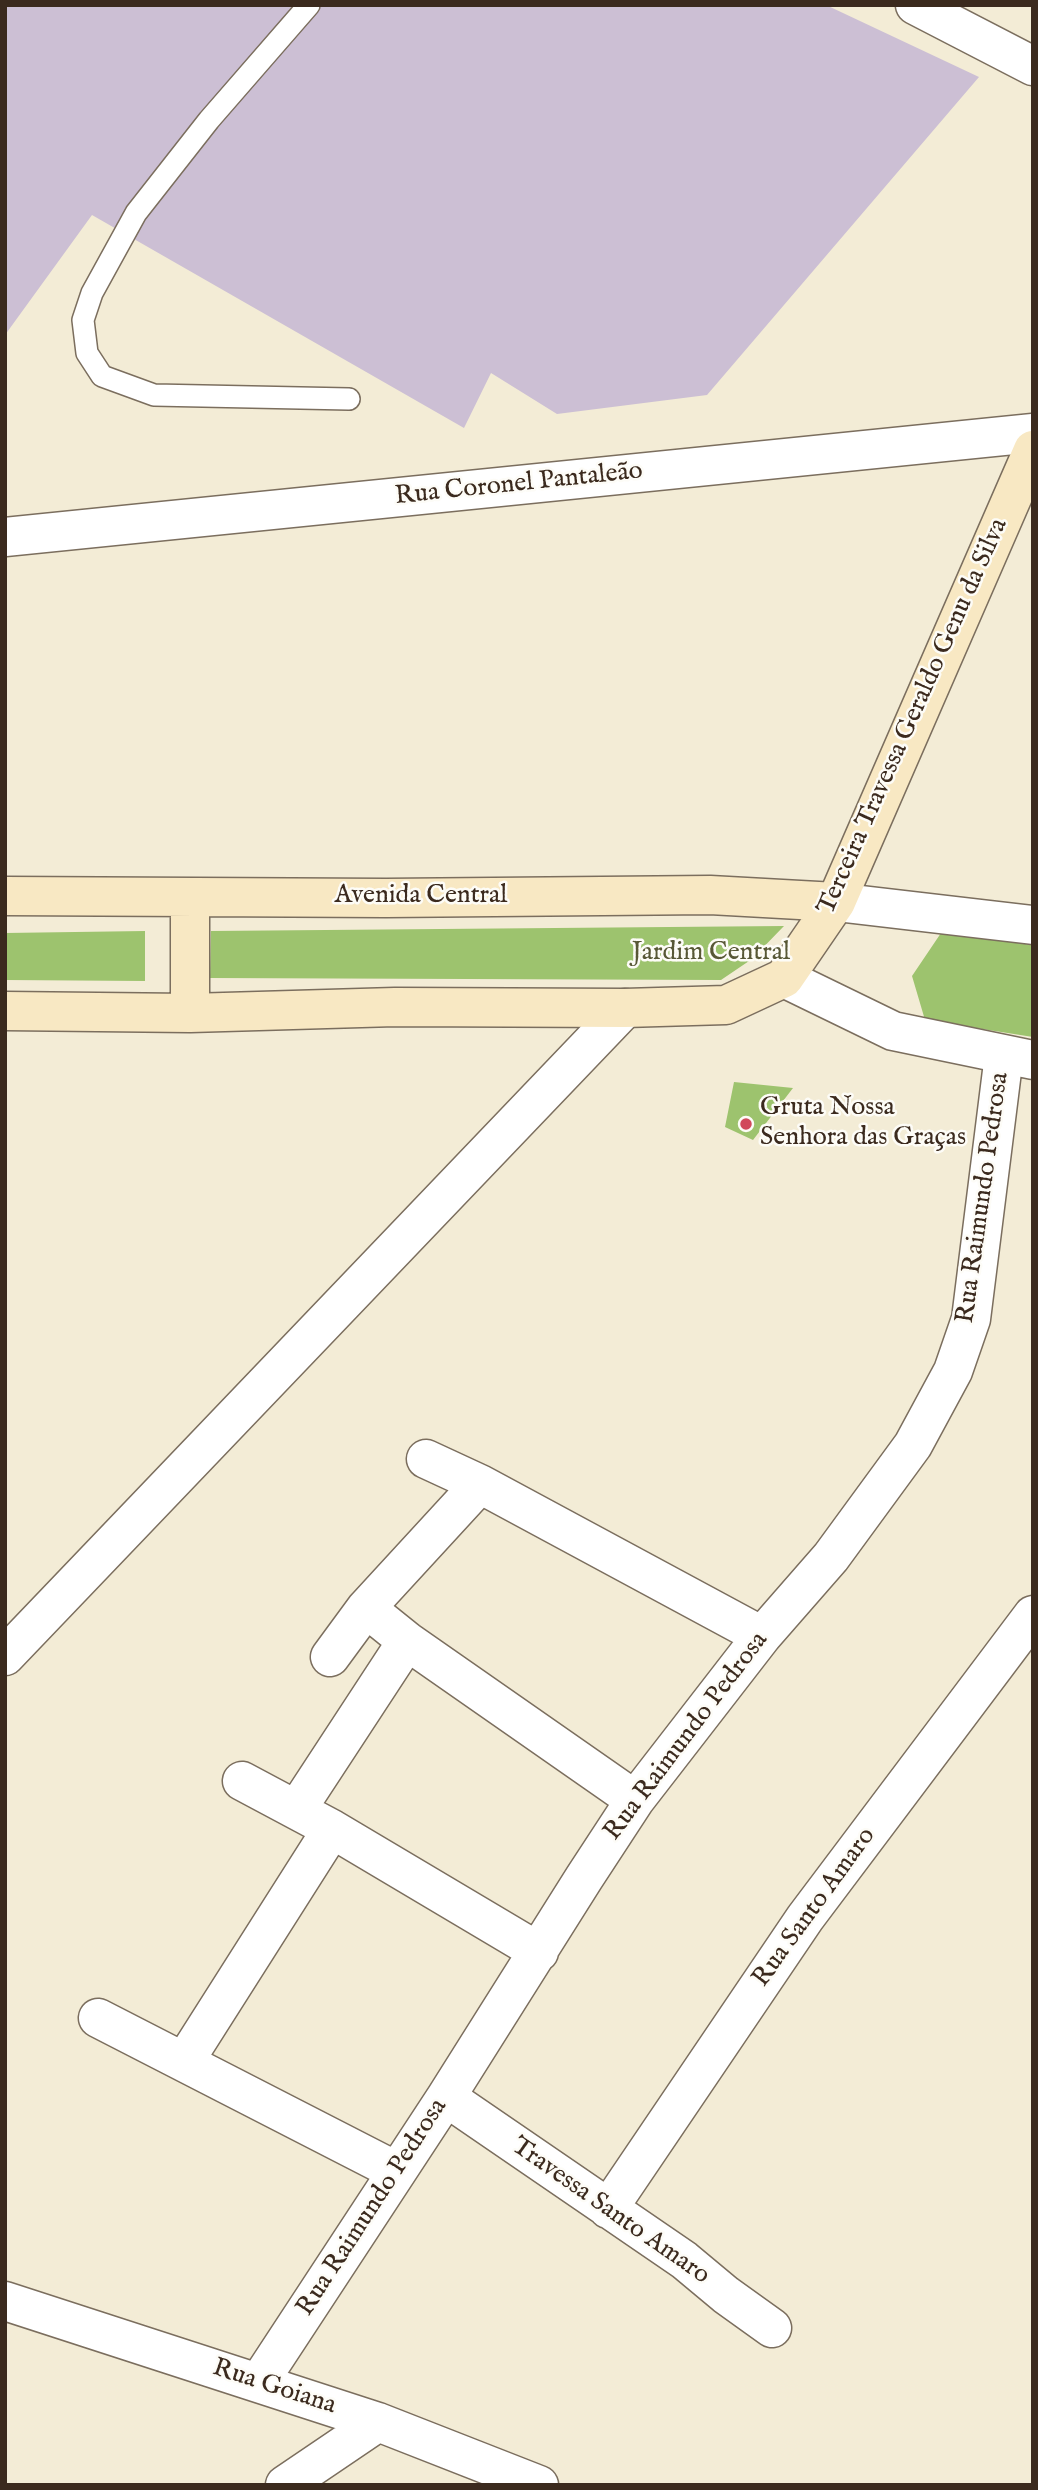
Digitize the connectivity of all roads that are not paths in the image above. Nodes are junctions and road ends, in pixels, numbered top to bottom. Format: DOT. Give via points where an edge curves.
graph roads {
  1 [pos="309,5"];
  2 [pos="915,5"];
  3 [pos="1033,66"];
  4 [pos="349,399"];
  5 [pos="1033,433"];
  6 [pos="1033,450"];
  7 [pos="5,537"];
  8 [pos="5,896"];
  9 [pos="190,897"];
  10 [pos="836,902"];
  11 [pos="1033,925"];
  12 [pos="784,978"];
  13 [pos="625,1009"];
  14 [pos="5,1011"];
  15 [pos="190,1013"];
  16 [pos="1018,1057"];
  17 [pos="426,1459"];
  18 [pos="480,1484"];
  19 [pos="366,1608"];
  20 [pos="1033,1615"];
  21 [pos="762,1636"];
  22 [pos="407,1641"];
  23 [pos="5,1656"];
  24 [pos="330,1657"];
  25 [pos="242,1782"];
  26 [pos="635,1800"];
  27 [pos="297,1809"];
  28 [pos="332,1829"];
  29 [pos="539,1952"];
  30 [pos="98,2018"];
  31 [pos="184,2062"];
  32 [pos="446,2097"];
  33 [pos="396,2171"];
  34 [pos="608,2209"];
  35 [pos="5,2301"];
  36 [pos="772,2328"];
  37 [pos="259,2382"];
  38 [pos="378,2422"];
  39 [pos="285,2485"];
  40 [pos="539,2485"];
  1 -- 4 [label="lane" via="136,213 92,293 83,320 87,353 102,376 154,396"];
  2 -- 3 [label="street"];
  5 -- 7 [label="street, Rua Coronel Pantaleão"];
  6 -- 10 [label="main road, Terceira Travessa Geraldo Genu da Silva"];
  8 -- 9 [label="main road, Avenida Central"];
  9 -- 10 [label="main road, Avenida Central" via="710,895"];
  9 -- 15 [label="main road"];
  10 -- 11 [label="street"];
  10 -- 12 [label="main road, Terceira Travessa Geraldo Genu da Silva"];
  12 -- 13 [label="main road" via="726,1005"];
  12 -- 16 [label="street" via="893,1031"];
  13 -- 15 [label="main road" via="395,1007"];
  13 -- 23 [label="street"];
  14 -- 15 [label="main road"];
  16 -- 21 [label="street, Rua Raimundo Pedrosa" via="971,1319 953,1371 913,1445 831,1556"];
  17 -- 18 [label="street"];
  18 -- 19 [label="street"];
  18 -- 21 [label="street"];
  19 -- 22 [label="street"];
  19 -- 24 [label="street"];
  20 -- 34 [label="street, Rua Santo Amaro" via="805,1918"];
  21 -- 26 [label="street, Rua Raimundo Pedrosa"];
  22 -- 26 [label="street"];
  22 -- 27 [label="street"];
  25 -- 27 [label="street"];
  26 -- 29 [label="street, Rua Raimundo Pedrosa"];
  27 -- 28 [label="street"];
  28 -- 29 [label="street"];
  28 -- 31 [label="street"];
  29 -- 32 [label="street, Rua Raimundo Pedrosa"];
  30 -- 31 [label="street"];
  31 -- 33 [label="street"];
  32 -- 33 [label="street, Rua Raimundo Pedrosa"];
  32 -- 34 [label="street, Travessa Santo Amaro"];
  33 -- 37 [label="street, Rua Raimundo Pedrosa"];
  34 -- 36 [label="street, Travessa Santo Amaro"];
  35 -- 37 [label="street, Rua Goiana"];
  37 -- 38 [label="street, Rua Goiana"];
  38 -- 39 [label="street"];
  38 -- 40 [label="street, Rua Goiana"];
}
